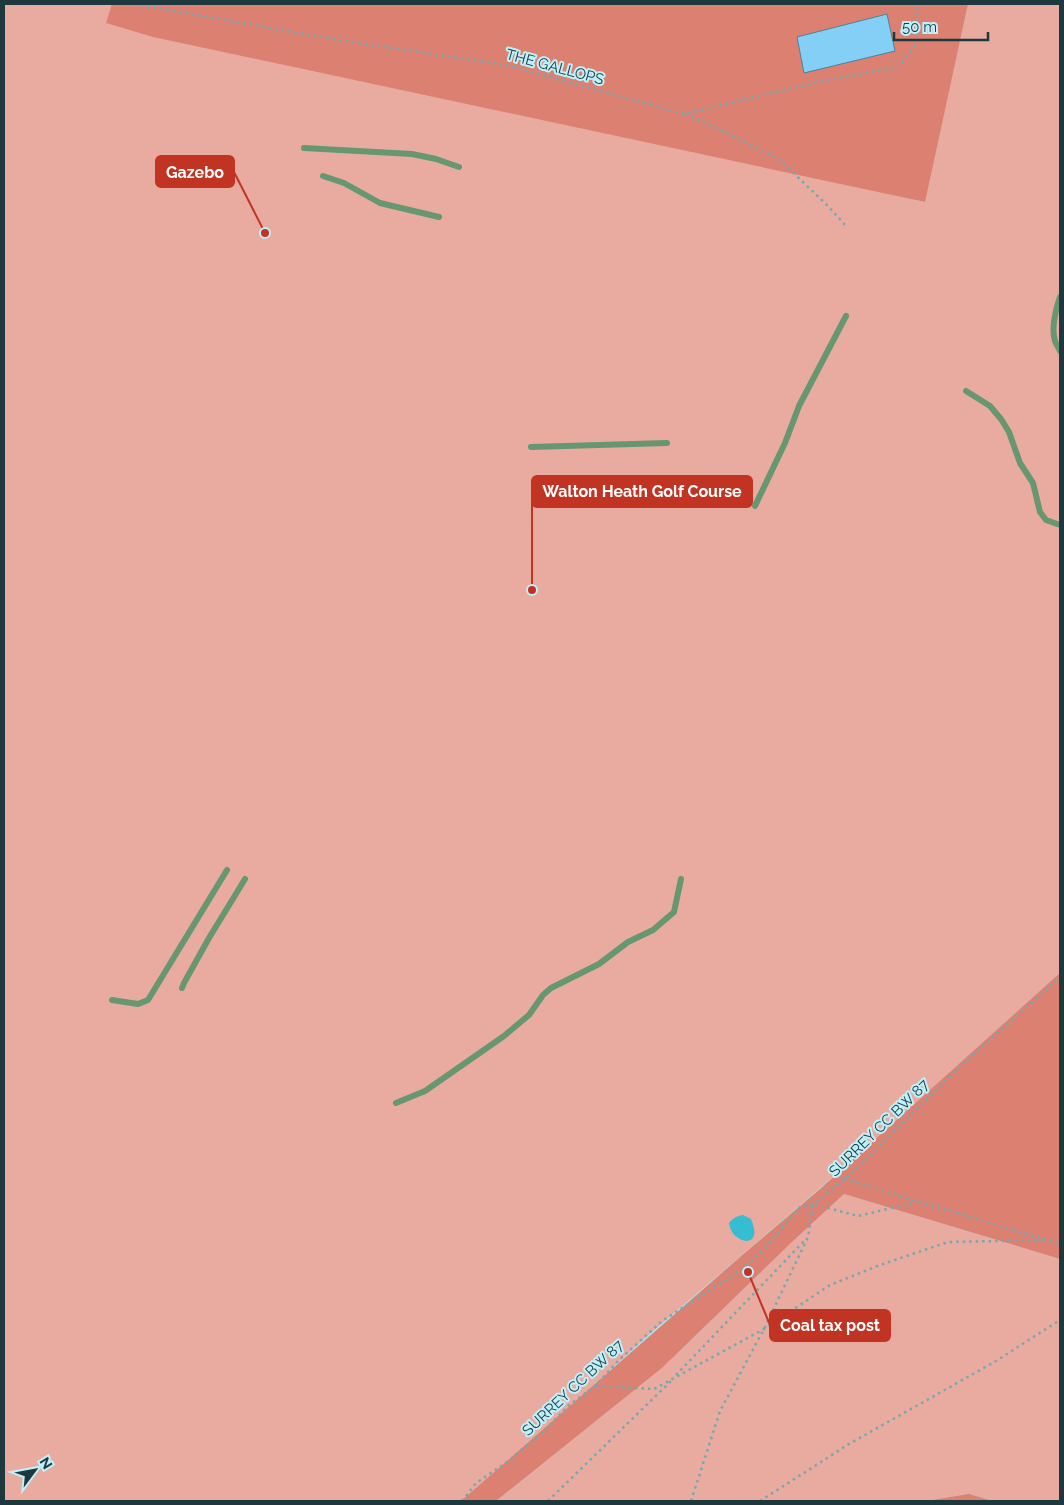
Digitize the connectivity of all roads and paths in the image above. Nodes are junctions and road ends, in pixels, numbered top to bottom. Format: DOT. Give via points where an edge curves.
graph roads {
  1 [pos="134,4"];
  2 [pos="917,4"];
  3 [pos="684,114"];
  4 [pos="304,148"];
  5 [pos="459,167"];
  6 [pos="323,176"];
  7 [pos="439,217"];
  8 [pos="846,226"];
  9 [pos="1060,297"];
  10 [pos="846,316"];
  11 [pos="1060,351"];
  12 [pos="966,391"];
  13 [pos="667,443"];
  14 [pos="531,447"];
  15 [pos="755,506"];
  16 [pos="1060,525"];
  17 [pos="227,870"];
  18 [pos="244,879"];
  19 [pos="681,879"];
  20 [pos="1060,977"];
  21 [pos="182,988"];
  22 [pos="112,1000"];
  23 [pos="396,1104"];
  24 [pos="844,1179"];
  25 [pos="916,1202"];
  26 [pos="813,1204"];
  27 [pos="808,1237"];
  28 [pos="1048,1240"];
  29 [pos="1060,1244"];
  30 [pos="1060,1320"];
  31 [pos="764,1329"];
  32 [pos="674,1378"];
  33 [pos="595,1386"];
  34 [pos="462,1501"];
  35 [pos="548,1501"];
  36 [pos="691,1501"];
  37 [pos="760,1501"];
  1 -- 3 [label="path, THE GALLOPS" via="506,65"];
  2 -- 3 [label="path, THE GALLOPS" via="916,43 898,68 822,81"];
  3 -- 8 [label="path" via="779,159"];
  4 -- 5 [label="lane" via="412,154"];
  6 -- 7 [label="lane" via="344,183 380,203"];
  9 -- 11 [label="lane" via="1054,321 1054,340"];
  10 -- 15 [label="lane" via="799,406"];
  12 -- 16 [label="lane" via="990,406 1001,419 1020,463 1033,483 1040,512 1046,520"];
  13 -- 14 [label="lane"];
  17 -- 22 [label="lane" via="148,1000 138,1004"];
  18 -- 21 [label="lane"];
  19 -- 23 [label="lane" via="674,912 654,930 628,942 599,964 551,988 530,1015 504,1036 425,1091"];
  20 -- 24 [label="path, SURREY CC BW 87" via="958,1068"];
  24 -- 25 [label="path"];
  24 -- 26 [label="path, SURREY CC BW 87"];
  25 -- 26 [label="path" via="858,1216"];
  25 -- 28 [label="path"];
  26 -- 27 [label="path"];
  26 -- 33 [label="path, SURREY CC BW 87" via="800,1207 744,1268 662,1321"];
  27 -- 31 [label="path"];
  27 -- 32 [label="path"];
  28 -- 29 [label="path"];
  28 -- 31 [label="path" via="948,1242 830,1285"];
  30 -- 37 [label="path" via="996,1361 849,1444"];
  31 -- 32 [label="path"];
  31 -- 36 [label="path" via="720,1412"];
  32 -- 33 [label="path" via="654,1389"];
  32 -- 35 [label="path"];
  33 -- 34 [label="path, SURREY CC BW 87" via="568,1406 514,1456 476,1483"];
}
